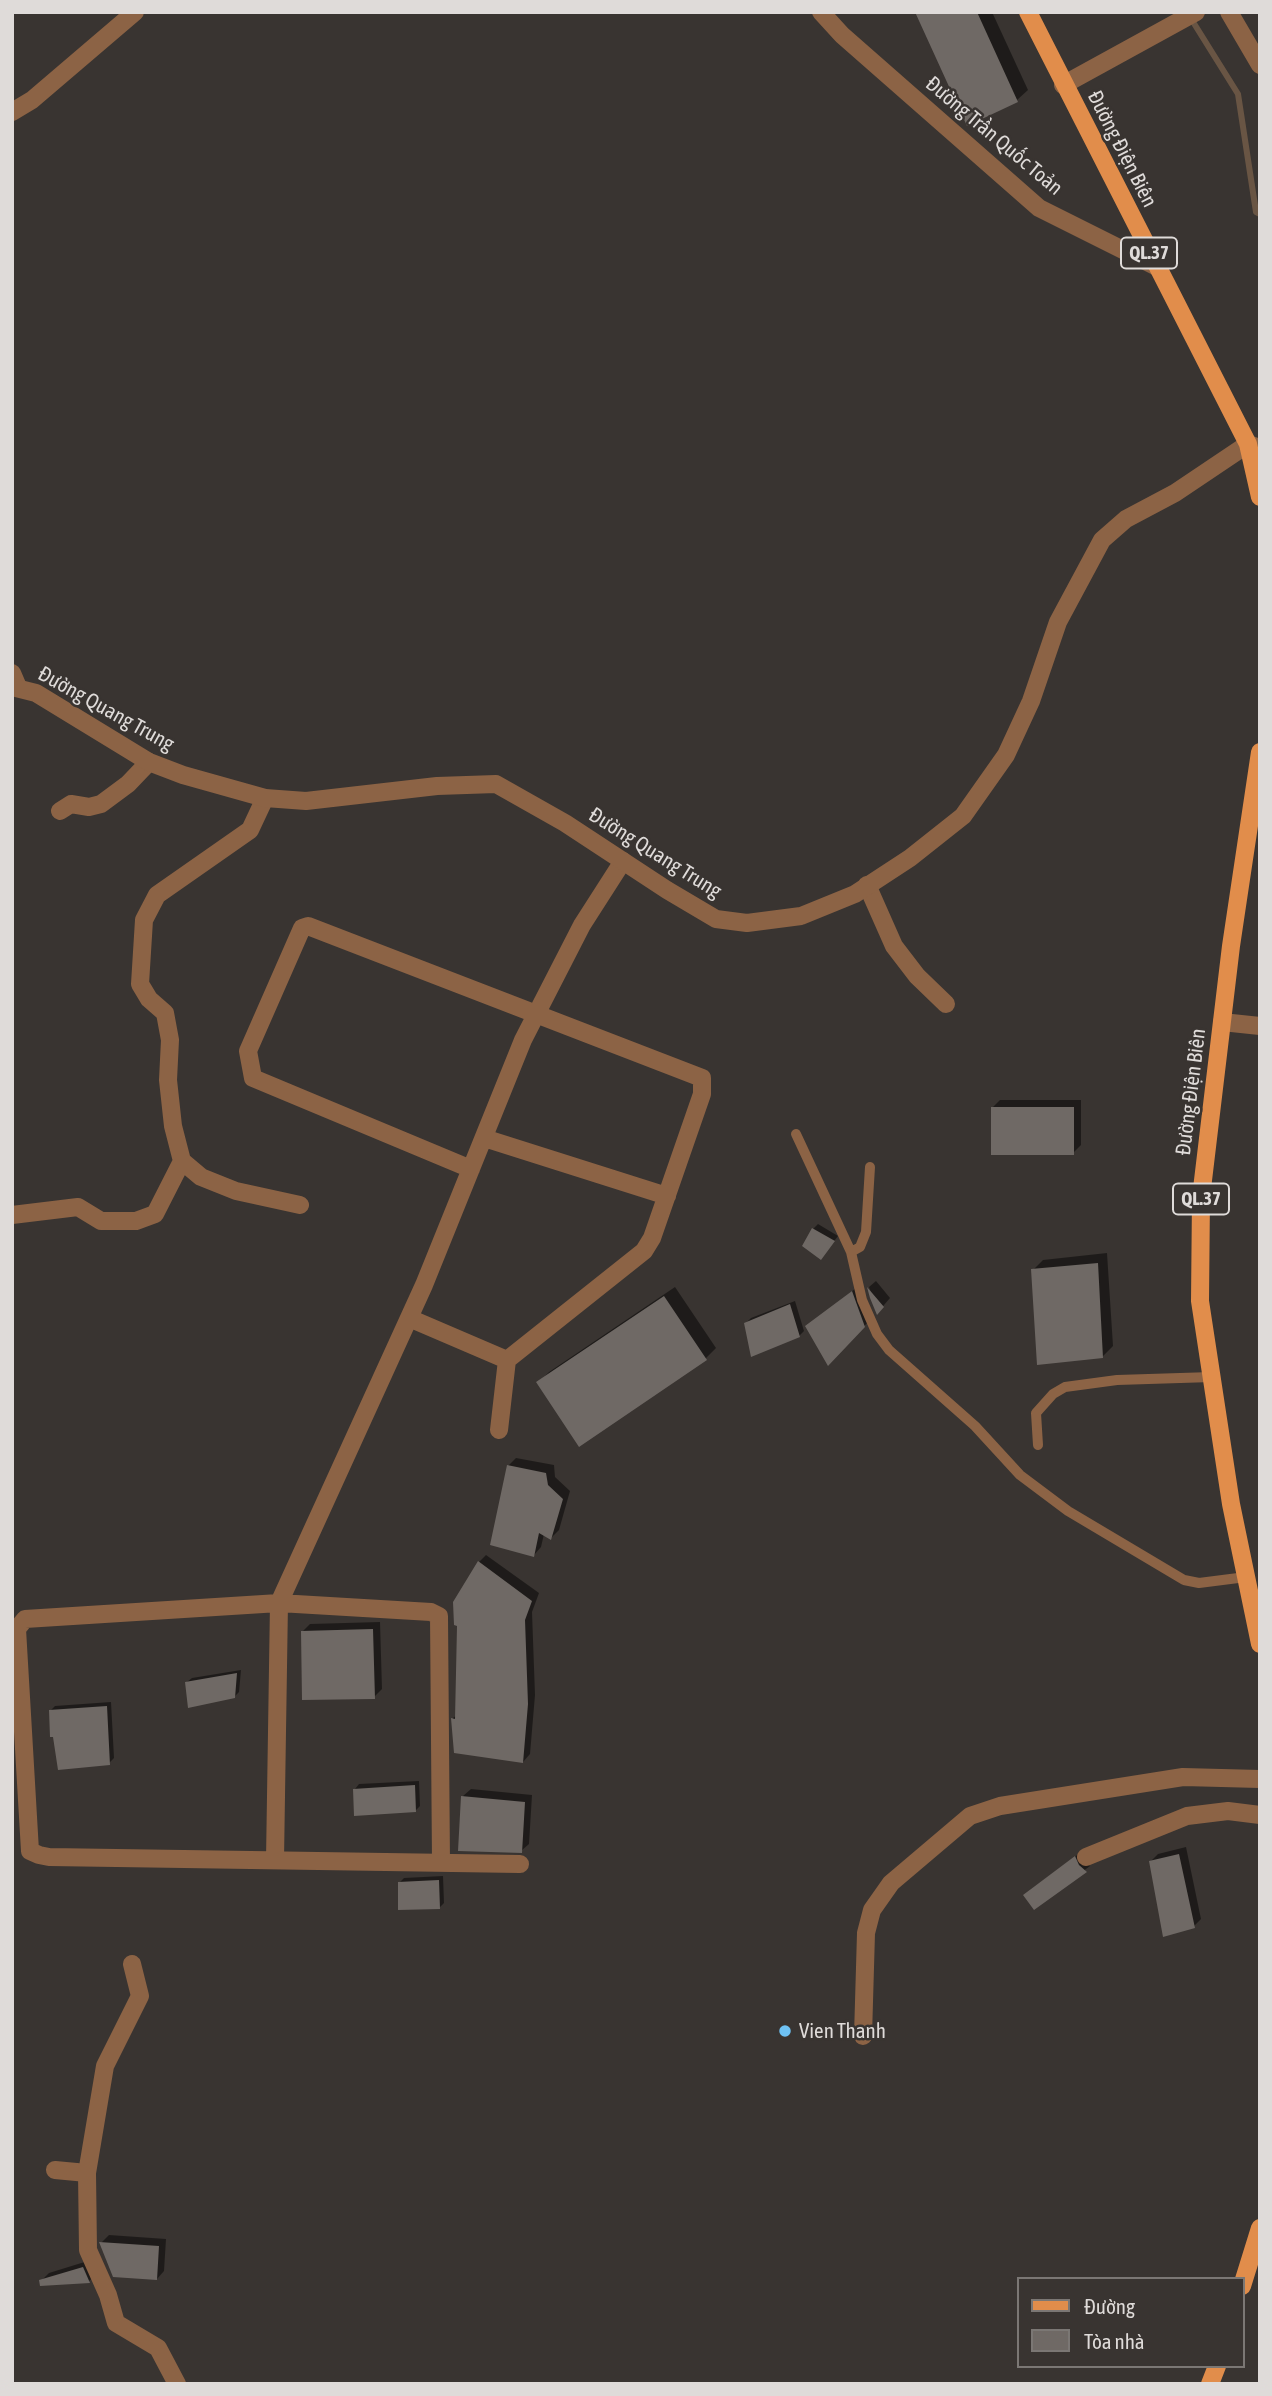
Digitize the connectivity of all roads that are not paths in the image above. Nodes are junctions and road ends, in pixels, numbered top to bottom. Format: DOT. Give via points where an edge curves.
graph roads {
  1 [pos="135,12"];
  2 [pos="821,12"];
  3 [pos="1028,12"];
  4 [pos="1229,12"];
  5 [pos="1180,17"];
  6 [pos="1260,65"];
  7 [pos="1063,85"];
  8 [pos="12,112"];
  9 [pos="1157,267"];
  10 [pos="1254,446"];
  11 [pos="1260,497"];
  12 [pos="14,682"];
  13 [pos="1260,752"];
  14 [pos="149,762"];
  15 [pos="1257,793"];
  16 [pos="265,798"];
  17 [pos="60,811"];
  18 [pos="623,861"];
  19 [pos="867,885"];
  20 [pos="946,1004"];
  21 [pos="536,1015"];
  22 [pos="1222,1022"];
  23 [pos="1260,1027"];
  24 [pos="796,1134"];
  25 [pos="484,1138"];
  26 [pos="183,1161"];
  27 [pos="870,1167"];
  28 [pos="471,1169"];
  29 [pos="667,1196"];
  30 [pos="300,1205"];
  31 [pos="12,1215"];
  32 [pos="851,1252"];
  33 [pos="409,1318"];
  34 [pos="507,1360"];
  35 [pos="1212,1377"];
  36 [pos="499,1430"];
  37 [pos="1038,1445"];
  38 [pos="1246,1577"];
  39 [pos="279,1603"];
  40 [pos="1259,1635"];
  41 [pos="1260,1779"];
  42 [pos="1260,1815"];
  43 [pos="1086,1857"];
  44 [pos="275,1860"];
  45 [pos="441,1863"];
  46 [pos="520,1864"];
  47 [pos="132,1964"];
  48 [pos="863,2035"];
  49 [pos="55,2169"];
  50 [pos="87,2173"];
  51 [pos="1260,2228"];
  52 [pos="1244,2280"];
  53 [pos="177,2384"];
  1 -- 8 [label="street"];
  2 -- 9 [label="street, Đường Trần Quốc Toản" via="1039,208"];
  3 -- 7 [label="main road, Đường Điện Biên / QL.37"];
  4 -- 6 [label="street"];
  5 -- 7 [label="street"];
  7 -- 9 [label="main road, Đường Điện Biên / QL.37"];
  9 -- 10 [label="main road, Đường Điện Biên / QL.37"];
  10 -- 11 [label="main road, Đường Điện Biên / QL.37"];
  10 -- 19 [label="street, Đường Quang Trung" via="1126,519 1102,540 1058,622 1031,701 1006,755 963,816"];
  12 -- 14 [label="street, Đường Quang Trung"];
  13 -- 15 [label="main road, Đường Điện Biên / QL.37"];
  14 -- 16 [label="street, Đường Quang Trung"];
  14 -- 17 [label="street" via="102,804 71,804"];
  15 -- 22 [label="main road, Đường Điện Biên / QL.37"];
  16 -- 18 [label="street, Đường Quang Trung" via="306,801 438,786 496,785"];
  16 -- 26 [label="street" via="250,830 157,895 144,920 140,984 164,1013 170,1040 173,1126"];
  18 -- 19 [label="street, Đường Quang Trung" via="716,919 747,923 801,916"];
  18 -- 21 [label="street" via="582,925"];
  19 -- 20 [label="street" via="894,946"];
  21 -- 25 [label="street"];
  21 -- 28 [label="street" via="308,926 299,931 258,1027 248,1051 253,1078"];
  21 -- 29 [label="street" via="702,1078 702,1094"];
  22 -- 23 [label="street"];
  22 -- 35 [label="main road, Đường Điện Biên / QL.37" via="1201,1198 1200,1301"];
  24 -- 32 [label="lane"];
  25 -- 28 [label="street"];
  25 -- 29 [label="street"];
  26 -- 30 [label="street" via="201,1177 236,1191"];
  26 -- 31 [label="street" via="155,1214 136,1221 102,1221 78,1207"];
  27 -- 32 [label="lane" via="866,1232 860,1247"];
  28 -- 33 [label="street"];
  29 -- 34 [label="street" via="644,1251"];
  32 -- 38 [label="lane" via="863,1300 889,1350 975,1426 1020,1475 1184,1580 1199,1583"];
  33 -- 34 [label="street"];
  33 -- 39 [label="street"];
  34 -- 36 [label="street"];
  35 -- 37 [label="lane" via="1116,1380 1065,1387 1037,1413"];
  35 -- 38 [label="main road, Đường Điện Biên / QL.37"];
  38 -- 40 [label="main road, Đường Điện Biên / QL.37"];
  39 -- 44 [label="street"];
  39 -- 44 [label="street" via="25,1619 17,1629 16,1642 30,1851 49,1857"];
  39 -- 45 [label="street" via="439,1616"];
  41 -- 48 [label="street" via="1183,1777 1000,1806 963,1821 891,1883 872,1910 866,1933"];
  42 -- 43 [label="street" via="1228,1811 1187,1816"];
  44 -- 45 [label="street"];
  45 -- 46 [label="street"];
  47 -- 50 [label="street" via="140,1996 105,2066"];
  49 -- 50 [label="street"];
  50 -- 53 [label="street" via="88,2250 116,2323 158,2348"];
  51 -- 52 [label="main road"];
}
